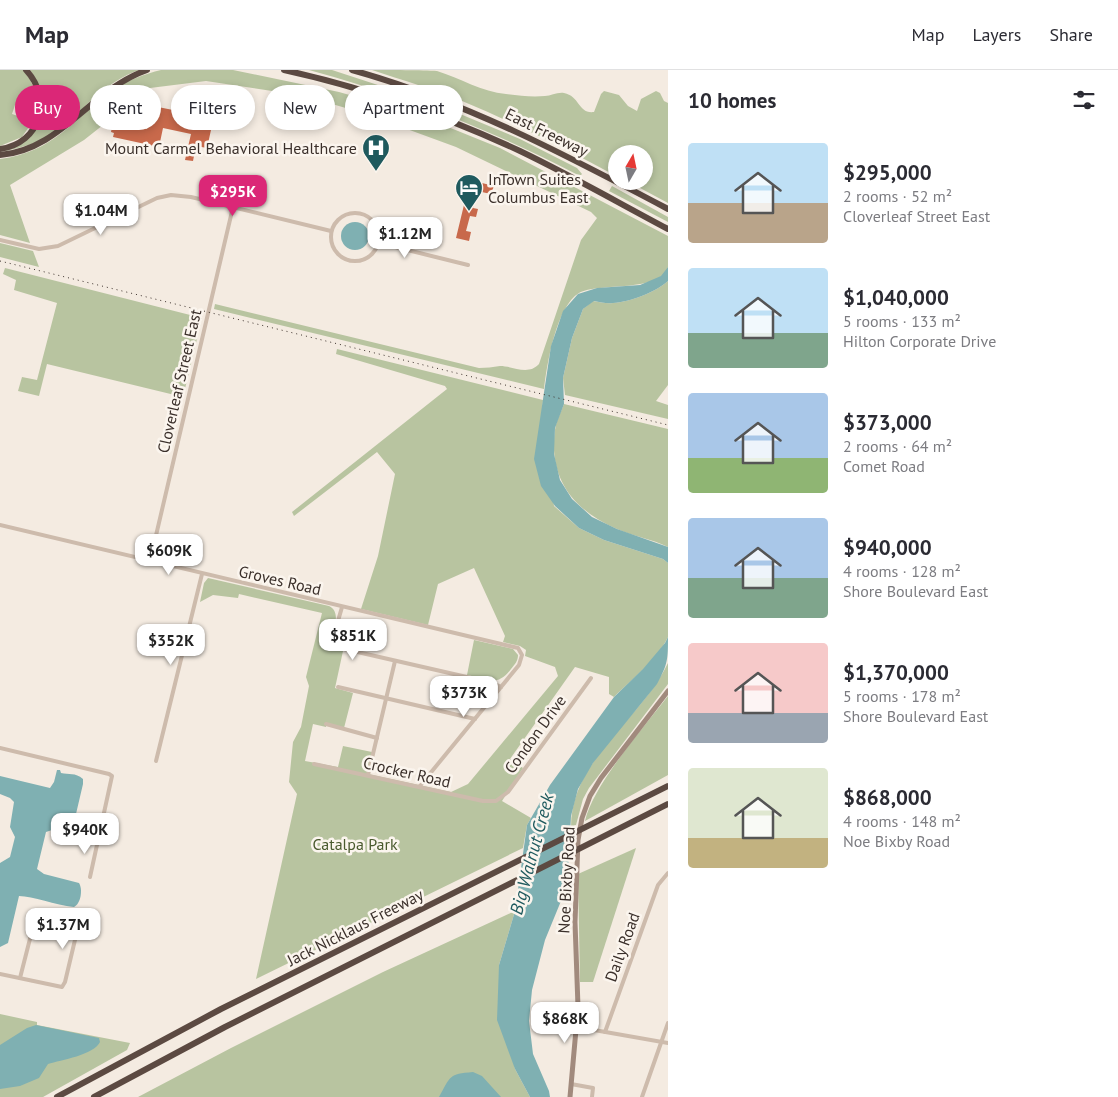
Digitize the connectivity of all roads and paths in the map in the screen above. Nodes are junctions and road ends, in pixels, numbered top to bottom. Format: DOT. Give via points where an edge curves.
graph roads {
  1 [pos="26,70"];
  2 [pos="148,70"];
  3 [pos="277,70"];
  4 [pos="284,70"];
  5 [pos="352,70"];
  6 [pos="292,72"];
  7 [pos="0,149"];
  8 [pos="0,155"];
  9 [pos="233,207"];
  10 [pos="668,210"];
  11 [pos="668,228"];
  12 [pos="331,231"];
  13 [pos="0,240"];
  14 [pos="379,243"];
  15 [pos="468,265"];
  16 [pos="0,525"];
  17 [pos="150,561"];
  18 [pos="202,574"];
  19 [pos="342,607"];
  20 [pos="395,661"];
  21 [pos="591,678"];
  22 [pos="501,687"];
  23 [pos="338,688"];
  24 [pos="668,691"];
  25 [pos="386,699"];
  26 [pos="475,720"];
  27 [pos="326,724"];
  28 [pos="377,738"];
  29 [pos="0,748"];
  30 [pos="156,761"];
  31 [pos="314,764"];
  32 [pos="368,775"];
  33 [pos="668,786"];
  34 [pos="420,787"];
  35 [pos="496,801"];
  36 [pos="668,804"];
  37 [pos="668,873"];
  38 [pos="90,877"];
  39 [pos="79,923"];
  40 [pos="76,937"];
  41 [pos="0,974"];
  42 [pos="20,978"];
  43 [pos="668,1023"];
  44 [pos="576,1027"];
  45 [pos="604,1032"];
  46 [pos="661,1042"];
  47 [pos="668,1043"];
  48 [pos="571,1084"];
  49 [pos="57,1097"];
  50 [pos="94,1097"];
  51 [pos="570,1097"];
  52 [pos="592,1097"];
  53 [pos="642,1097"];
  1 -- 7 [label="highway" via="34,80 41,99 38,119 22,141"];
  2 -- 8 [label="highway" via="102,94 39,144"];
  3 -- 6 [label="highway"];
  4 -- 6 [label="highway, East Freeway"];
  5 -- 10 [label="highway, East Freeway" via="428,94 500,124"];
  6 -- 11 [label="highway, East Freeway" via="368,92 441,117 522,152"];
  9 -- 12 [label="street"];
  9 -- 13 [label="street" via="171,195 158,198 58,246 39,249"];
  9 -- 17 [label="street, Cloverleaf Street East"];
  12 -- 14 [label="street" via="333,248 338,255 352,261 368,258"];
  12 -- 14 [label="street" via="339,218 346,214 361,214 374,221 380,235"];
  14 -- 15 [label="street"];
  16 -- 17 [label="street, Groves Road"];
  17 -- 18 [label="street, Groves Road"];
  18 -- 19 [label="street, Groves Road"];
  18 -- 30 [label="street"];
  19 -- 20 [label="street" via="335,637 337,645"];
  19 -- 22 [label="street, Groves Road" via="515,647 522,655 519,665"];
  20 -- 22 [label="street"];
  20 -- 25 [label="street"];
  21 -- 35 [label="street, Condon Drive" via="508,792"];
  22 -- 26 [label="street"];
  23 -- 25 [label="street"];
  24 -- 44 [label="street, Noe Bixby Road" via="596,786 582,818 578,840 575,922"];
  25 -- 26 [label="street"];
  25 -- 28 [label="street"];
  26 -- 34 [label="street"];
  27 -- 28 [label="street"];
  28 -- 32 [label="street"];
  29 -- 38 [label="street" via="112,776"];
  31 -- 32 [label="street, Crocker Road"];
  32 -- 34 [label="street, Crocker Road"];
  33 -- 49 [label="highway, Jack Nicklaus Freeway" via="221,1009"];
  34 -- 35 [label="street, Crocker Road"];
  36 -- 50 [label="highway, Jack Nicklaus Freeway"];
  37 -- 45 [label="street, Daily Road" via="658,884"];
  39 -- 40 [label="street"];
  40 -- 42 [label="street" via="62,987"];
  40 -- 42 [label="street" via="32,927"];
  41 -- 42 [label="street"];
  43 -- 46 [label="street"];
  44 -- 45 [label="street"];
  44 -- 48 [label="street, Noe Bixby Road"];
  45 -- 46 [label="street"];
  46 -- 47 [label="street"];
  46 -- 53 [label="street"];
  48 -- 51 [label="street, Noe Bixby Road"];
  48 -- 52 [label="street" via="593,1088"];
}
